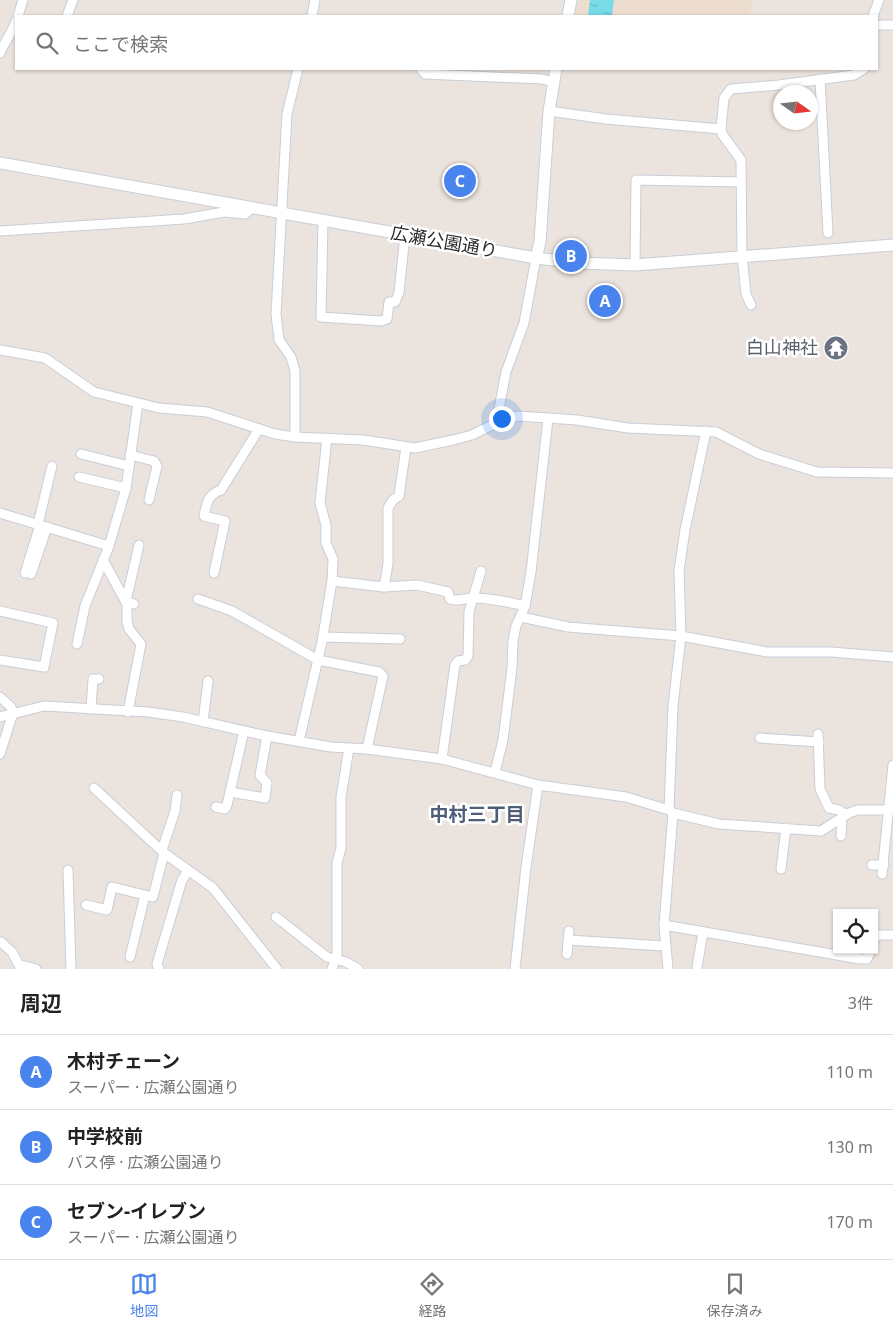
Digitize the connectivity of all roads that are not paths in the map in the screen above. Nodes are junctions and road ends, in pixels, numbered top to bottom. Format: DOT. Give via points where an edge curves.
graph roads {
  1 [pos="23,0"];
  2 [pos="73,0"];
  3 [pos="315,0"];
  4 [pos="571,0"];
  5 [pos="879,0"];
  6 [pos="18,15"];
  7 [pos="67,15"];
  8 [pos="312,15"];
  9 [pos="568,15"];
  10 [pos="873,15"];
  11 [pos="15,24"];
  12 [pos="878,25"];
  13 [pos="893,25"];
  14 [pos="3,40"];
  15 [pos="0,53"];
  16 [pos="298,70"];
  17 [pos="422,70"];
  18 [pos="556,70"];
  19 [pos="862,70"];
  20 [pos="820,79"];
  21 [pos="553,82"];
  22 [pos="549,111"];
  23 [pos="721,129"];
  24 [pos="0,163"];
  25 [pos="741,182"];
  26 [pos="253,207"];
  27 [pos="282,213"];
  28 [pos="323,220"];
  29 [pos="0,231"];
  30 [pos="828,233"];
  31 [pos="405,235"];
  32 [pos="893,245"];
  33 [pos="742,256"];
  34 [pos="536,258"];
  35 [pos="635,265"];
  36 [pos="751,305"];
  37 [pos="0,350"];
  38 [pos="138,403"];
  39 [pos="548,419"];
  40 [pos="500,420"];
  41 [pos="259,429"];
  42 [pos="706,430"];
  43 [pos="295,437"];
  44 [pos="327,438"];
  45 [pos="406,447"];
  46 [pos="81,454"];
  47 [pos="130,455"];
  48 [pos="52,466"];
  49 [pos="129,466"];
  50 [pos="893,473"];
  51 [pos="79,477"];
  52 [pos="126,488"];
  53 [pos="149,500"];
  54 [pos="0,513"];
  55 [pos="42,526"];
  56 [pos="139,545"];
  57 [pos="108,546"];
  58 [pos="103,560"];
  59 [pos="480,571"];
  60 [pos="214,572"];
  61 [pos="28,573"];
  62 [pos="332,581"];
  63 [pos="384,587"];
  64 [pos="471,598"];
  65 [pos="198,599"];
  66 [pos="130,603"];
  67 [pos="525,606"];
  68 [pos="0,611"];
  69 [pos="521,616"];
  70 [pos="681,636"];
  71 [pos="323,637"];
  72 [pos="400,639"];
  73 [pos="77,644"];
  74 [pos="893,657"];
  75 [pos="0,660"];
  76 [pos="318,660"];
  77 [pos="99,679"];
  78 [pos="208,681"];
  79 [pos="0,697"];
  80 [pos="91,709"];
  81 [pos="128,712"];
  82 [pos="13,713"];
  83 [pos="0,717"];
  84 [pos="203,722"];
  85 [pos="244,731"];
  86 [pos="267,736"];
  87 [pos="760,738"];
  88 [pos="299,741"];
  89 [pos="348,748"];
  90 [pos="367,748"];
  91 [pos="0,754"];
  92 [pos="442,759"];
  93 [pos="893,765"];
  94 [pos="495,772"];
  95 [pos="892,783"];
  96 [pos="538,785"];
  97 [pos="94,788"];
  98 [pos="230,792"];
  99 [pos="177,795"];
  100 [pos="216,807"];
  101 [pos="892,810"];
  102 [pos="671,812"];
  103 [pos="844,816"];
  104 [pos="786,828"];
  105 [pos="841,836"];
  106 [pos="163,852"];
  107 [pos="872,864"];
  108 [pos="781,869"];
  109 [pos="68,870"];
  110 [pos="188,871"];
  111 [pos="144,895"];
  112 [pos="86,905"];
  113 [pos="276,917"];
  114 [pos="664,925"];
  115 [pos="703,932"];
  116 [pos="878,935"];
  117 [pos="893,935"];
  118 [pos="2,942"];
  119 [pos="664,946"];
  120 [pos="567,954"];
  121 [pos="869,954"];
  122 [pos="130,956"];
  123 [pos="335,959"];
  124 [pos="697,967"];
  125 [pos="36,969"];
  126 [pos="71,969"];
  127 [pos="158,969"];
  128 [pos="277,969"];
  129 [pos="332,969"];
  130 [pos="358,969"];
  131 [pos="515,969"];
  132 [pos="668,969"];
  1 -- 6 [label="street"];
  2 -- 7 [label="street"];
  3 -- 8 [label="street"];
  4 -- 9 [label="street"];
  5 -- 10 [label="street"];
  11 -- 14 [label="street" via="11,36"];
  12 -- 13 [label="street"];
  14 -- 15 [label="street"];
  16 -- 27 [label="street" via="287,114"];
  17 -- 21 [label="street" via="426,74"];
  18 -- 21 [label="street"];
  19 -- 20 [label="street" via="854,75"];
  20 -- 23 [label="street" via="730,89 724,98"];
  20 -- 30 [label="street"];
  21 -- 22 [label="street"];
  22 -- 23 [label="street"];
  22 -- 34 [label="street" via="540,242"];
  23 -- 25 [label="street" via="741,160"];
  24 -- 26 [label="street, 広瀬公園通り"];
  25 -- 33 [label="street"];
  25 -- 35 [label="street" via="636,180"];
  26 -- 27 [label="street, 広瀬公園通り"];
  26 -- 29 [label="street" via="245,214 224,212 184,220"];
  27 -- 28 [label="street, 広瀬公園通り"];
  27 -- 43 [label="street" via="276,314 279,340 291,357 295,371"];
  28 -- 31 [label="street, 広瀬公園通り"];
  28 -- 31 [label="street" via="321,317 387,319 390,302 395,302 399,293"];
  31 -- 34 [label="street, 広瀬公園通り"];
  32 -- 33 [label="street, 広瀬公園通り"];
  33 -- 35 [label="street, 広瀬公園通り"];
  33 -- 36 [label="street" via="746,294"];
  34 -- 35 [label="street, 広瀬公園通り"];
  34 -- 40 [label="street" via="524,323 506,372 498,414"];
  37 -- 38 [label="street" via="45,358 94,392"];
  38 -- 41 [label="street" via="207,412"];
  38 -- 47 [label="street"];
  39 -- 40 [label="street" via="518,416"];
  39 -- 42 [label="street" via="628,428"];
  39 -- 67 [label="street"];
  40 -- 45 [label="street" via="453,440"];
  41 -- 43 [label="street"];
  41 -- 60 [label="street" via="221,490 213,493 207,501 204,516 225,521"];
  42 -- 50 [label="street" via="759,454 817,472"];
  42 -- 70 [label="street" via="679,571"];
  43 -- 44 [label="street"];
  44 -- 45 [label="street"];
  44 -- 62 [label="street" via="320,503 326,525 326,543 332,559"];
  45 -- 63 [label="street" via="399,496 388,508 388,564"];
  46 -- 49 [label="street"];
  47 -- 49 [label="street"];
  47 -- 53 [label="street" via="154,461 157,466"];
  48 -- 55 [label="street"];
  49 -- 52 [label="street"];
  51 -- 52 [label="street"];
  52 -- 57 [label="street"];
  54 -- 55 [label="street"];
  55 -- 57 [label="street"];
  55 -- 61 [label="street"];
  56 -- 66 [label="street"];
  57 -- 58 [label="street"];
  58 -- 66 [label="street"];
  58 -- 73 [label="street" via="85,606"];
  59 -- 64 [label="street"];
  62 -- 63 [label="street"];
  62 -- 71 [label="street"];
  63 -- 64 [label="street" via="417,585 448,592 453,601"];
  64 -- 67 [label="street"];
  64 -- 92 [label="street" via="468,656 455,665"];
  65 -- 76 [label="street" via="232,611"];
  66 -- 81 [label="street" via="129,629 141,644 141,650"];
  67 -- 69 [label="street"];
  68 -- 75 [label="street" via="53,623 44,667"];
  69 -- 70 [label="street" via="568,627"];
  69 -- 94 [label="street" via="512,641 512,668"];
  70 -- 74 [label="street" via="767,652 831,652"];
  70 -- 102 [label="street" via="673,706"];
  71 -- 72 [label="street"];
  71 -- 76 [label="street"];
  76 -- 88 [label="street"];
  76 -- 90 [label="street" via="380,672 383,676"];
  77 -- 80 [label="street" via="93,679"];
  78 -- 84 [label="street"];
  79 -- 82 [label="street"];
  80 -- 81 [label="street"];
  80 -- 82 [label="street" via="44,706"];
  81 -- 84 [label="street"];
  82 -- 83 [label="street"];
  82 -- 91 [label="street"];
  84 -- 85 [label="street"];
  85 -- 86 [label="street"];
  85 -- 98 [label="street"];
  86 -- 88 [label="street"];
  86 -- 98 [label="street" via="260,775 267,783 265,798"];
  87 -- 103 [label="street" via="777,735 819,738 815,776 829,808 839,810"];
  88 -- 89 [label="street"];
  89 -- 90 [label="street"];
  89 -- 123 [label="street" via="341,797"];
  90 -- 92 [label="street"];
  92 -- 94 [label="street"];
  93 -- 95 [label="street"];
  94 -- 96 [label="street"];
  95 -- 101 [label="street"];
  96 -- 102 [label="street" via="626,797"];
  96 -- 131 [label="street"];
  97 -- 106 [label="street"];
  98 -- 100 [label="street" via="224,809"];
  99 -- 106 [label="street"];
  101 -- 103 [label="street" via="858,810"];
  101 -- 107 [label="street" via="883,870"];
  102 -- 104 [label="street" via="719,824"];
  102 -- 114 [label="street"];
  103 -- 104 [label="street" via="821,831"];
  103 -- 105 [label="street"];
  104 -- 108 [label="street"];
  106 -- 110 [label="street"];
  106 -- 111 [label="street" via="153,897"];
  109 -- 126 [label="street"];
  110 -- 127 [label="street" via="182,880"];
  110 -- 128 [label="street" via="213,888"];
  111 -- 112 [label="street" via="112,887 107,910"];
  111 -- 122 [label="street"];
  113 -- 123 [label="street" via="327,957"];
  114 -- 115 [label="street"];
  114 -- 119 [label="street"];
  115 -- 121 [label="street" via="860,959 867,959"];
  115 -- 124 [label="street"];
  116 -- 117 [label="street"];
  118 -- 125 [label="street" via="19,965"];
  119 -- 120 [label="street" via="622,948 568,936"];
  119 -- 132 [label="street"];
  123 -- 129 [label="street"];
  123 -- 130 [label="street"];
}
